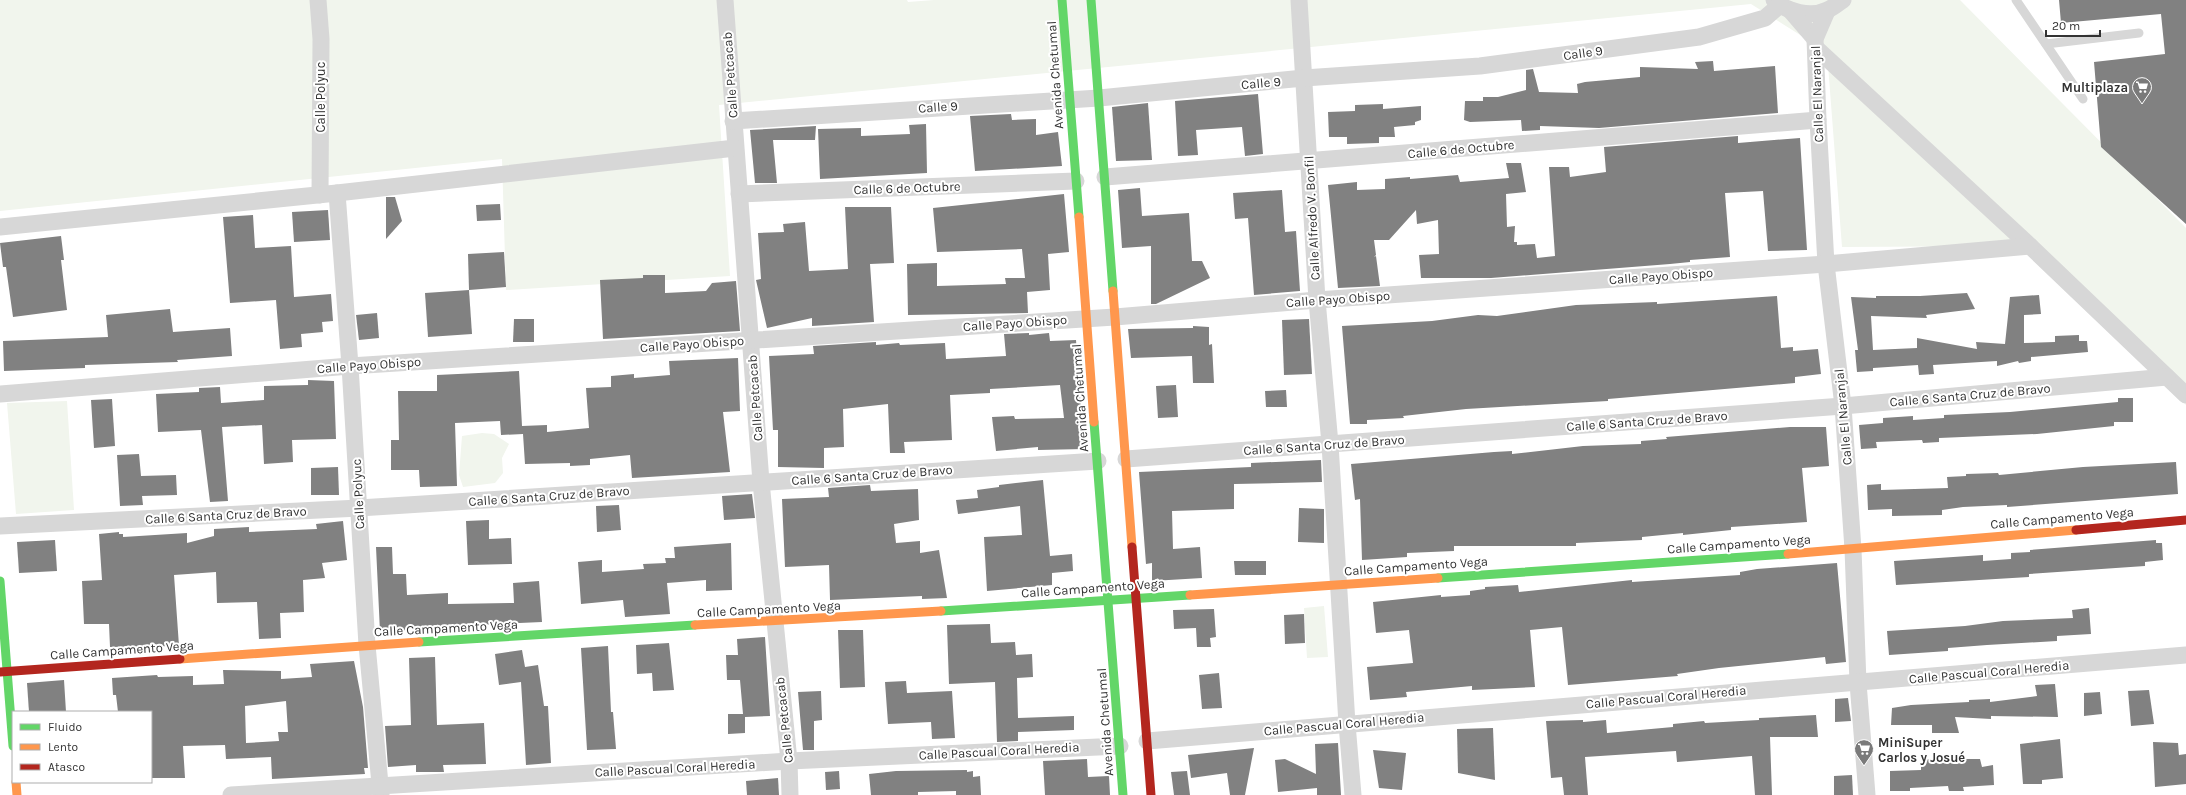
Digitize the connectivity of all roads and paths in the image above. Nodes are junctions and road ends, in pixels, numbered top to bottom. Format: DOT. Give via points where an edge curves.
graph roads {
  1 [pos="318,0"];
  2 [pos="724,0"];
  3 [pos="1062,0"];
  4 [pos="1091,0"];
  5 [pos="1299,0"];
  6 [pos="1843,0"];
  7 [pos="2016,0"];
  8 [pos="1781,5"];
  9 [pos="1827,11"];
  10 [pos="2139,33"];
  11 [pos="1816,44"];
  12 [pos="2046,44"];
  13 [pos="1304,78"];
  14 [pos="1099,98"];
  15 [pos="1070,99"];
  16 [pos="2083,99"];
  17 [pos="1818,120"];
  18 [pos="733,121"];
  19 [pos="735,148"];
  20 [pos="1309,162"];
  21 [pos="1105,177"];
  22 [pos="1076,181"];
  23 [pos="337,193"];
  24 [pos="739,194"];
  25 [pos="320,195"];
  26 [pos="0,227"];
  27 [pos="2030,246"];
  28 [pos="1826,264"];
  29 [pos="1317,300"];
  30 [pos="1115,317"];
  31 [pos="1087,318"];
  32 [pos="751,340"];
  33 [pos="350,366"];
  34 [pos="2167,377"];
  35 [pos="0,394"];
  36 [pos="2186,395"];
  37 [pos="1843,406"];
  38 [pos="1330,444"];
  39 [pos="1126,459"];
  40 [pos="1098,461"];
  41 [pos="761,482"];
  42 [pos="359,508"];
  43 [pos="2186,520"];
  44 [pos="0,526"];
  45 [pos="1853,549"];
  46 [pos="0,581"];
  47 [pos="1338,584"];
  48 [pos="1136,599"];
  49 [pos="1108,600"];
  50 [pos="774,622"];
  51 [pos="367,645"];
  52 [pos="2186,655"];
  53 [pos="4,672"];
  54 [pos="1858,683"];
  55 [pos="1346,724"];
  56 [pos="12,738"];
  57 [pos="1147,741"];
  58 [pos="1120,746"];
  59 [pos="788,761"];
  60 [pos="16,783"];
  61 [pos="380,790"];
  62 [pos="17,795"];
  63 [pos="231,795"];
  64 [pos="790,795"];
  65 [pos="1123,795"];
  66 [pos="1151,795"];
  67 [pos="1353,795"];
  68 [pos="1867,795"];
  1 -- 25 [label="street, Calle Polyuc" via="321,39"];
  2 -- 18 [label="street, Calle Petcacab"];
  3 -- 15 [label="street, Avenida Chetumal"];
  4 -- 14 [label="street"];
  5 -- 13 [label="street, Calle Alfredo V. Bonfil"];
  6 -- 9 [label="street"];
  7 -- 12 [label="lane"];
  8 -- 9 [label="street" via="1810,13"];
  8 -- 11 [label="street"];
  8 -- 13 [label="street, Calle 9" via="1765,18 1699,37 1480,66"];
  9 -- 11 [label="street"];
  10 -- 12 [label="lane"];
  11 -- 17 [label="street, Calle El Naranjal"];
  11 -- 27 [label="street"];
  12 -- 16 [label="lane"];
  13 -- 14 [label="street, Calle 9"];
  13 -- 20 [label="street, Calle Alfredo V. Bonfil"];
  14 -- 15 [label="street, Calle 9"];
  14 -- 21 [label="street"];
  15 -- 18 [label="street, Calle 9"];
  15 -- 22 [label="street, Avenida Chetumal"];
  17 -- 20 [label="street, Calle 6 de Octubre"];
  17 -- 28 [label="street, Calle El Naranjal"];
  18 -- 19 [label="street, Calle Petcacab"];
  19 -- 23 [label="street"];
  19 -- 24 [label="street, Calle Petcacab"];
  20 -- 21 [label="street, Calle 6 de Octubre"];
  20 -- 29 [label="street, Calle Alfredo V. Bonfil"];
  21 -- 30 [label="street"];
  22 -- 24 [label="street, Calle 6 de Octubre"];
  22 -- 31 [label="street, Avenida Chetumal"];
  23 -- 25 [label="street"];
  23 -- 33 [label="street, Calle Polyuc"];
  24 -- 32 [label="street, Calle Petcacab"];
  25 -- 26 [label="street"];
  27 -- 28 [label="street, Calle Payo Obispo"];
  27 -- 34 [label="street"];
  28 -- 29 [label="street, Calle Payo Obispo"];
  28 -- 37 [label="street, Calle El Naranjal"];
  29 -- 30 [label="street, Calle Payo Obispo"];
  29 -- 38 [label="street, Calle Alfredo V. Bonfil"];
  30 -- 31 [label="street, Calle Payo Obispo"];
  30 -- 39 [label="street"];
  31 -- 32 [label="street, Calle Payo Obispo"];
  31 -- 40 [label="street, Avenida Chetumal"];
  32 -- 33 [label="street, Calle Payo Obispo"];
  32 -- 41 [label="street, Calle Petcacab"];
  33 -- 35 [label="street, Calle Payo Obispo"];
  33 -- 42 [label="street, Calle Polyuc"];
  34 -- 36 [label="street"];
  34 -- 37 [label="street, Calle 6 Santa Cruz de Bravo"];
  37 -- 38 [label="street, Calle 6 Santa Cruz de Bravo"];
  37 -- 45 [label="street, Calle El Naranjal"];
  38 -- 39 [label="street, Calle 6 Santa Cruz de Bravo"];
  38 -- 47 [label="street, Calle Alfredo V. Bonfil"];
  39 -- 48 [label="street"];
  40 -- 41 [label="street, Calle 6 Santa Cruz de Bravo"];
  40 -- 49 [label="street, Avenida Chetumal"];
  41 -- 42 [label="street, Calle 6 Santa Cruz de Bravo"];
  41 -- 50 [label="street, Calle Petcacab"];
  42 -- 44 [label="street, Calle 6 Santa Cruz de Bravo"];
  42 -- 51 [label="street, Calle Polyuc"];
  43 -- 45 [label="street, Calle Campamento Vega"];
  45 -- 47 [label="street, Calle Campamento Vega"];
  45 -- 54 [label="street, Calle El Naranjal"];
  46 -- 53 [label="street"];
  47 -- 48 [label="street, Calle Campamento Vega"];
  47 -- 55 [label="street, Calle Alfredo V. Bonfil"];
  48 -- 49 [label="street, Calle Campamento Vega"];
  48 -- 57 [label="street"];
  49 -- 50 [label="street, Calle Campamento Vega"];
  49 -- 58 [label="street, Avenida Chetumal"];
  50 -- 51 [label="street, Calle Campamento Vega"];
  50 -- 59 [label="street, Calle Petcacab"];
  51 -- 53 [label="street, Calle Campamento Vega"];
  51 -- 61 [label="street, Calle Polyuc"];
  52 -- 54 [label="street, Calle Pascual Coral Heredia"];
  53 -- 56 [label="street"];
  54 -- 55 [label="street, Calle Pascual Coral Heredia"];
  54 -- 68 [label="street, Calle El Naranjal"];
  55 -- 57 [label="street, Calle Pascual Coral Heredia"];
  55 -- 67 [label="street, Calle Alfredo V. Bonfil"];
  57 -- 66 [label="street"];
  58 -- 59 [label="street, Calle Pascual Coral Heredia"];
  58 -- 65 [label="street, Avenida Chetumal"];
  59 -- 61 [label="street, Calle Pascual Coral Heredia"];
  59 -- 64 [label="street, Calle Petcacab"];
  60 -- 62 [label="street"];
  61 -- 63 [label="street, Calle Pascual Coral Heredia"];
}
